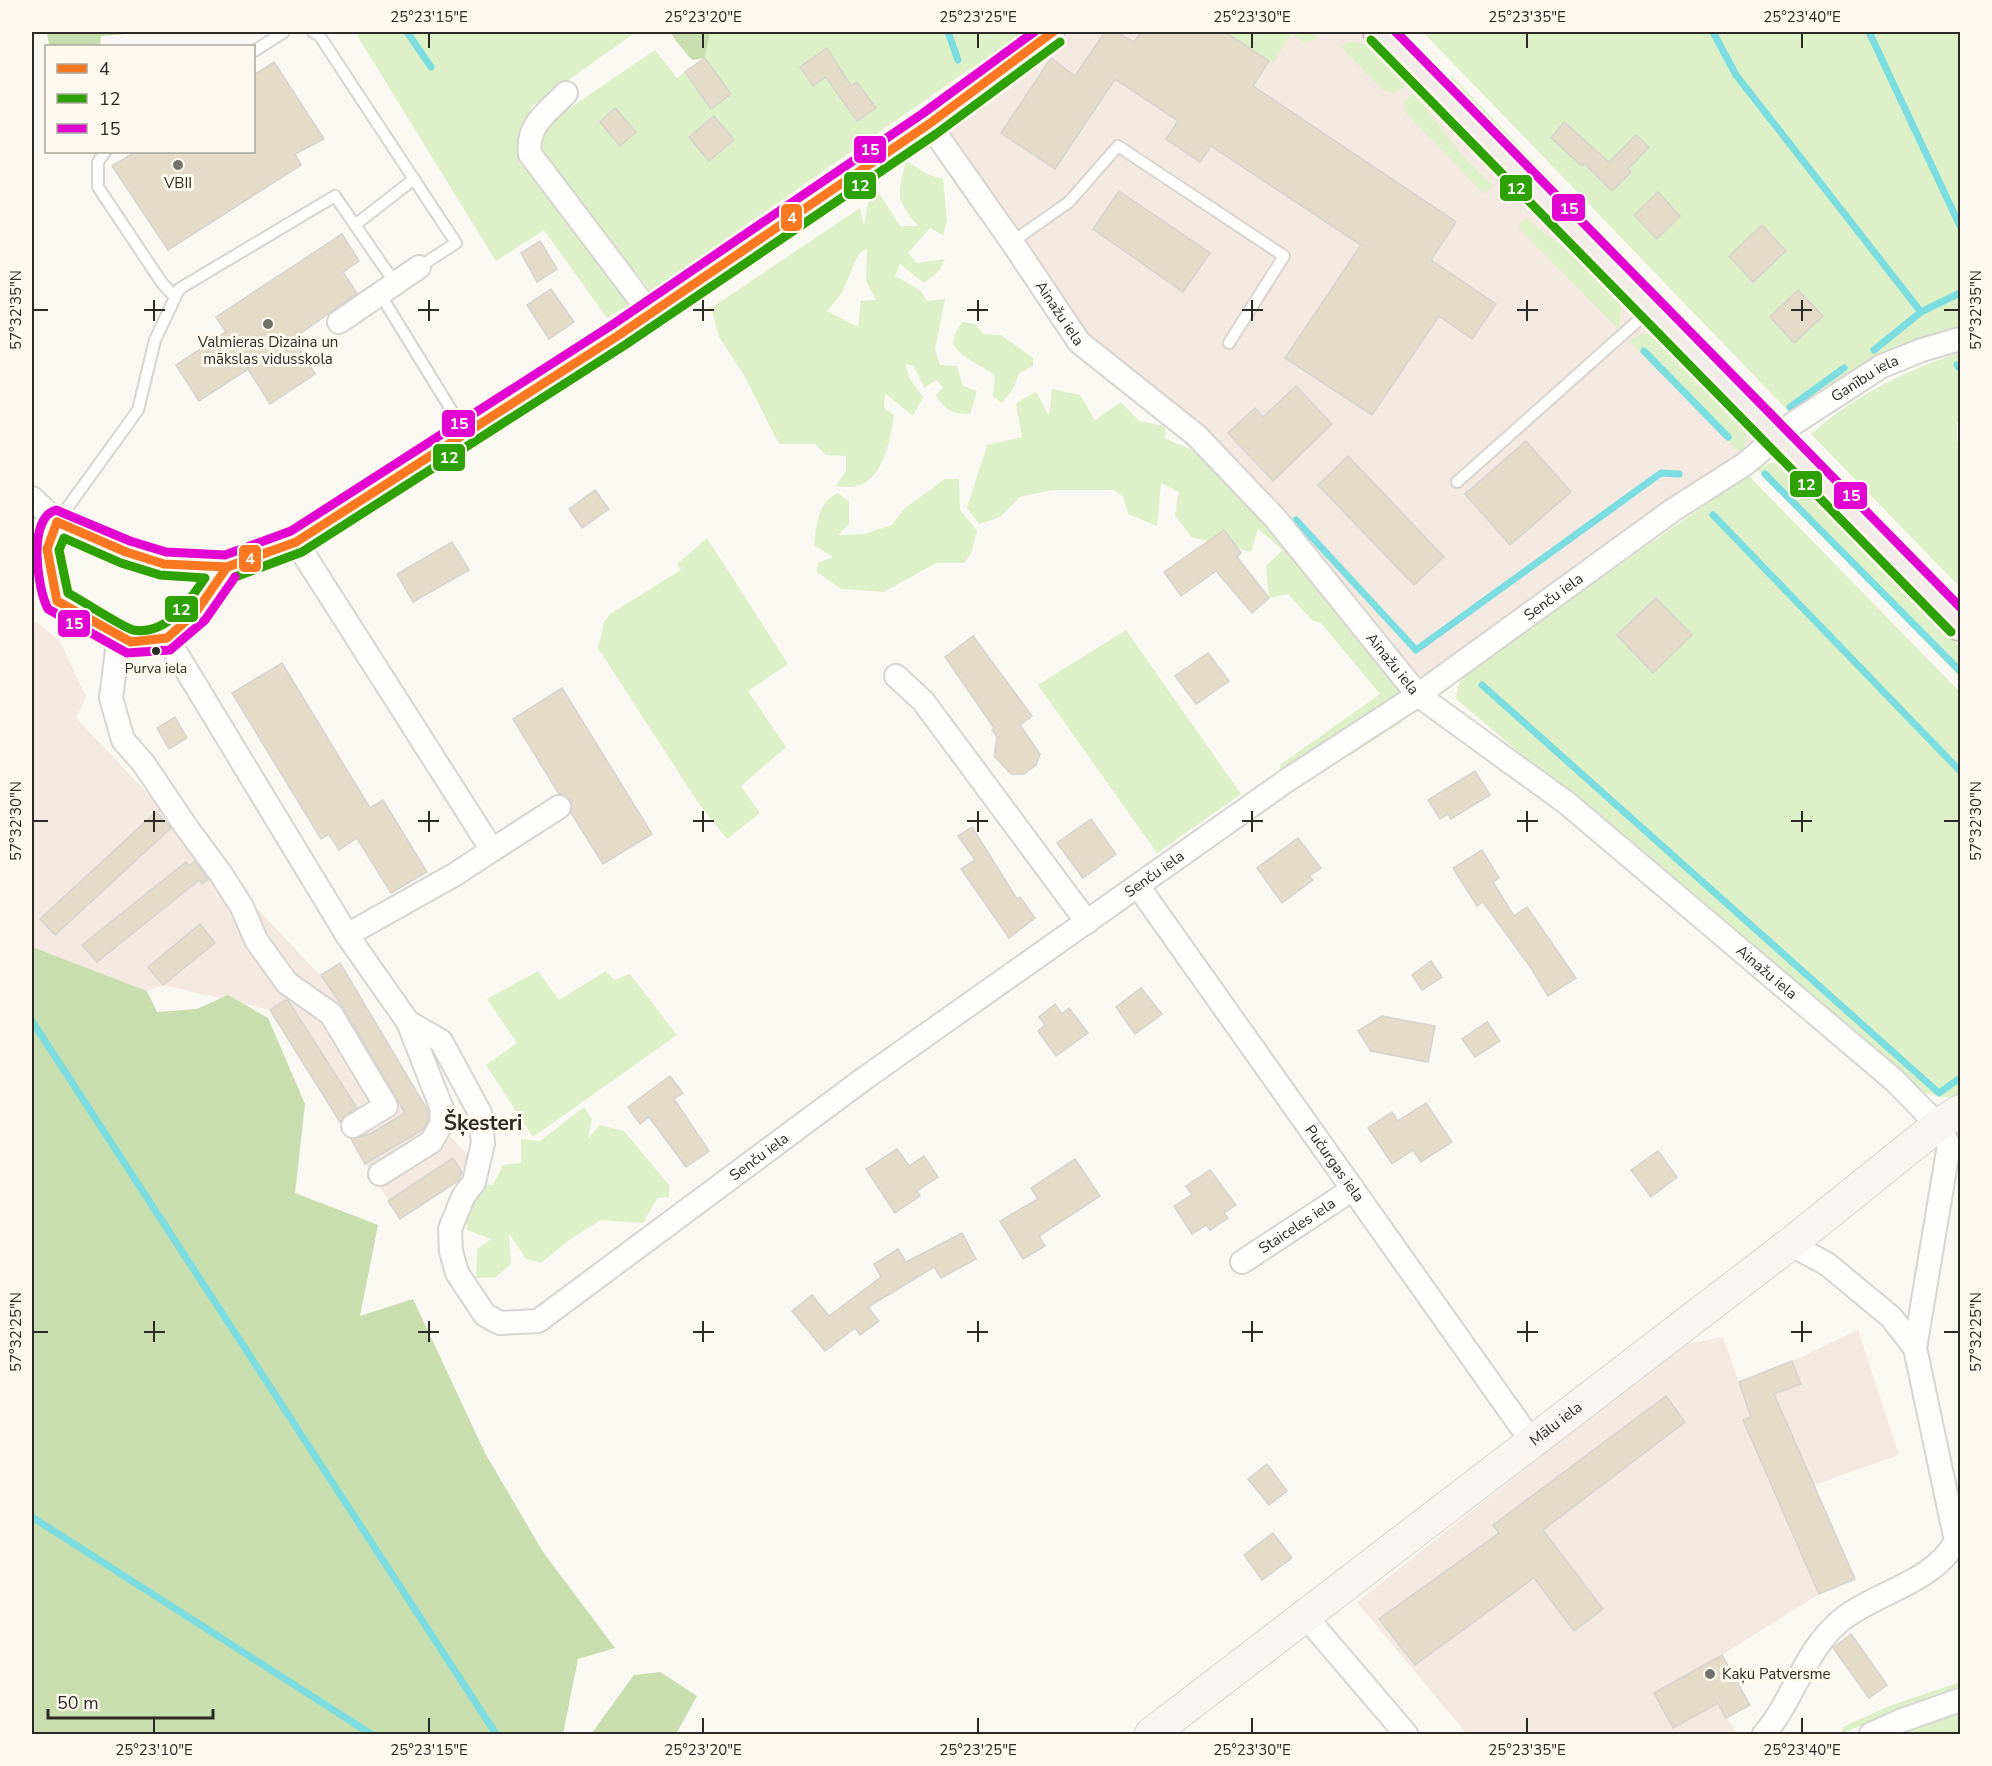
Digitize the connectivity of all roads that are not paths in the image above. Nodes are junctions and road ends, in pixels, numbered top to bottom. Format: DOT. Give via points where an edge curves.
graph roads {
  1 [pos="284,32"];
  2 [pos="313,32"];
  3 [pos="1053,32"];
  4 [pos="1380,32"];
  5 [pos="255,50"];
  6 [pos="566,93"];
  7 [pos="929,124"];
  8 [pos="104,153"];
  9 [pos="414,179"];
  10 [pos="355,225"];
  11 [pos="1012,242"];
  12 [pos="419,267"];
  13 [pos="388,288"];
  14 [pos="175,297"];
  15 [pos="1650,310"];
  16 [pos="651,314"];
  17 [pos="339,322"];
  18 [pos="1960,339"];
  19 [pos="1229,343"];
  20 [pos="466,434"];
  21 [pos="1779,438"];
  22 [pos="1457,482"];
  23 [pos="32,498"];
  24 [pos="57,522"];
  25 [pos="296,542"];
  26 [pos="227,567"];
  27 [pos="1960,624"];
  28 [pos="119,635"];
  29 [pos="167,638"];
  30 [pos="896,676"];
  31 [pos="1418,695"];
  32 [pos="559,807"];
  33 [pos="492,850"];
  34 [pos="1138,886"];
  35 [pos="1087,922"];
  36 [pos="347,935"];
  37 [pos="408,1022"];
  38 [pos="1949,1118"];
  39 [pos="353,1126"];
  40 [pos="380,1174"];
  41 [pos="1353,1189"];
  42 [pos="1790,1244"];
  43 [pos="1242,1262"];
  44 [pos="1915,1347"];
  45 [pos="1532,1442"];
  46 [pos="1307,1618"];
  47 [pos="1960,1700"];
  48 [pos="1773,1731"];
  49 [pos="1151,1734"];
  50 [pos="1406,1734"];
  51 [pos="1871,1734"];
  1 -- 5 [label="lane"];
  2 -- 9 [label="lane" via="319,34"];
  3 -- 7 [label="street"];
  4 -- 15 [label="main road"];
  6 -- 16 [label="street" via="531,129 530,154"];
  7 -- 11 [label="street, Ainažu iela"];
  7 -- 16 [label="street"];
  8 -- 14 [label="lane" via="98,162 99,187 162,284"];
  9 -- 10 [label="lane"];
  9 -- 12 [label="lane" via="456,243"];
  10 -- 13 [label="lane"];
  10 -- 14 [label="lane" via="335,196 179,289"];
  11 -- 19 [label="lane" via="1069,202 1118,146 1284,256"];
  11 -- 31 [label="street, Ainažu iela" via="1079,342 1197,436 1275,518"];
  12 -- 13 [label="street"];
  13 -- 17 [label="street"];
  13 -- 20 [label="lane"];
  14 -- 24 [label="lane" via="155,340 138,410"];
  15 -- 21 [label="main road"];
  15 -- 22 [label="lane"];
  16 -- 20 [label="street"];
  18 -- 21 [label="street, Ganību iela" via="1882,366 1794,423"];
  20 -- 25 [label="street"];
  21 -- 27 [label="main road"];
  21 -- 31 [label="street, Senču iela"];
  23 -- 24 [label="street"];
  24 -- 26 [label="street" via="164,564"];
  24 -- 28 [label="street" via="47,549 57,601"];
  25 -- 26 [label="street"];
  25 -- 33 [label="street"];
  26 -- 29 [label="street" via="196,612"];
  28 -- 29 [label="street" via="130,642"];
  28 -- 39 [label="street" via="111,698 123,740 222,874 256,940 286,983 331,1014 386,1106"];
  29 -- 36 [label="street"];
  30 -- 35 [label="street" via="923,702"];
  31 -- 34 [label="street, Senču iela" via="1286,781"];
  31 -- 38 [label="street, Ainažu iela" via="1568,804 1894,1080"];
  32 -- 33 [label="street"];
  33 -- 36 [label="street"];
  34 -- 35 [label="street, Senču iela"];
  34 -- 41 [label="street, Pučurgas iela"];
  35 -- 37 [label="street, Senču iela" via="865,1078 538,1321 500,1323 485,1315 457,1272 450,1229 474,1182 483,1143 480,1113 441,1041"];
  36 -- 37 [label="street"];
  37 -- 40 [label="street" via="442,1109 441,1125 431,1142"];
  38 -- 42 [label="street, Mālu iela"];
  38 -- 44 [label="street" via="1949,1145"];
  41 -- 43 [label="street, Staiceles iela"];
  41 -- 45 [label="street, Pučurgas iela"];
  42 -- 44 [label="street" via="1827,1264 1891,1317"];
  42 -- 45 [label="street, Mālu iela"];
  44 -- 48 [label="street" via="1956,1541 1949,1554 1915,1578 1840,1621 1803,1665"];
  45 -- 46 [label="street, Mālu iela"];
  46 -- 49 [label="street, Mālu iela"];
  46 -- 50 [label="street"];
  47 -- 51 [label="street"];
}
